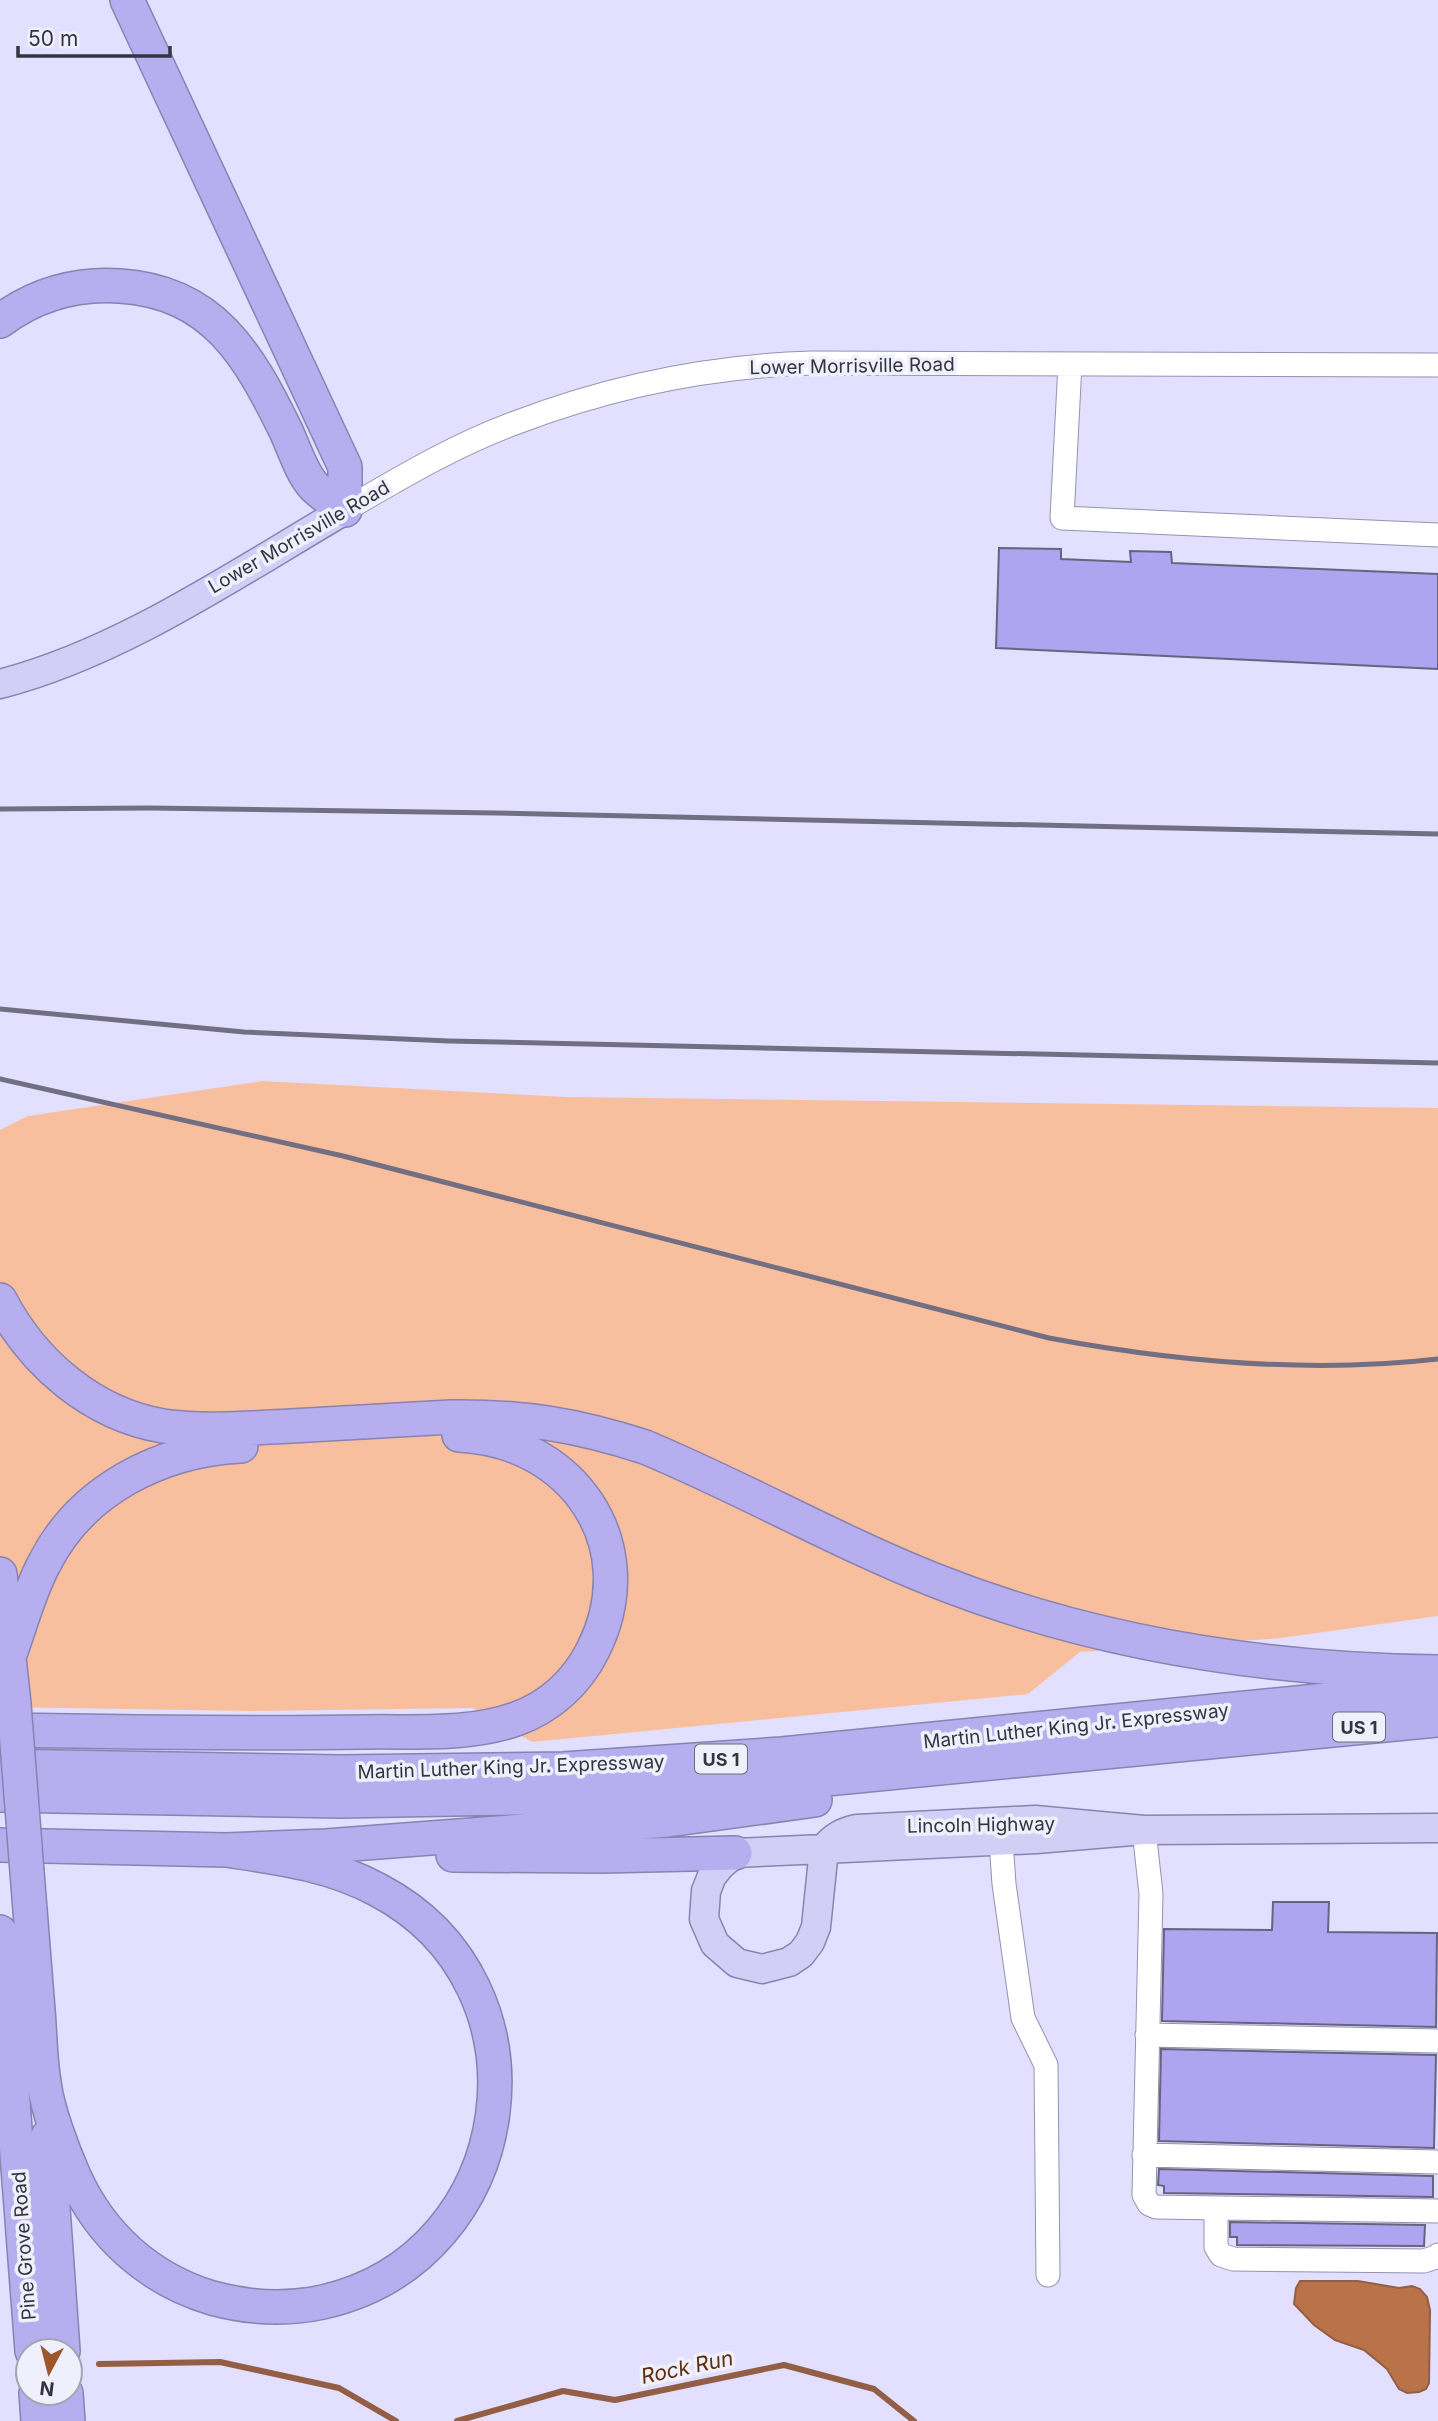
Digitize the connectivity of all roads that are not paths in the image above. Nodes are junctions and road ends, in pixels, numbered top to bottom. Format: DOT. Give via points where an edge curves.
graph roads {
  1 [pos="127,0"];
  2 [pos="0,321"];
  3 [pos="1070,364"];
  4 [pos="1438,365"];
  5 [pos="345,510"];
  6 [pos="1438,535"];
  7 [pos="0,684"];
  8 [pos="0,1300"];
  9 [pos="0,1574"];
  10 [pos="10,1654"];
  11 [pos="1438,1672"];
  12 [pos="1438,1689"];
  13 [pos="7,1717"];
  14 [pos="1438,1720"];
  15 [pos="1065,1756"];
  16 [pos="0,1766"];
  17 [pos="0,1795"];
  18 [pos="1438,1828"];
  19 [pos="1144,1830"];
  20 [pos="1001,1840"];
  21 [pos="0,1845"];
  22 [pos="326,1846"];
  23 [pos="824,1849"];
  24 [pos="226,1850"];
  25 [pos="735,1853"];
  26 [pos="0,1932"];
  27 [pos="1147,2035"];
  28 [pos="1438,2041"];
  29 [pos="44,2084"];
  30 [pos="1144,2155"];
  31 [pos="1438,2162"];
  32 [pos="1216,2208"];
  33 [pos="1438,2211"];
  34 [pos="1438,2255"];
  35 [pos="1048,2275"];
  36 [pos="31,2337"];
  37 [pos="62,2337"];
  1 -- 5 [label="highway" via="345,467"];
  2 -- 5 [label="highway" via="52,293 86,286 141,288 193,308 222,329 246,357 311,483"];
  3 -- 4 [label="street, Lower Morrisville Road"];
  3 -- 5 [label="street, Lower Morrisville Road" via="780,364 648,384 514,423 422,466"];
  3 -- 6 [label="street" via="1062,518"];
  5 -- 7 [label="main road, Lower Morrisville Road" via="115,641"];
  8 -- 11 [label="highway" via="23,1338 59,1376 97,1402 142,1421 204,1429 451,1417 548,1422 645,1447 901,1566 1050,1619 1227,1657"];
  9 -- 10 [label="highway"];
  10 -- 13 [label="highway"];
  10 -- 13 [label="highway" via="44,1562 74,1519 137,1472 208,1449 452,1435 500,1440 546,1460 572,1483 594,1513 610,1566 604,1623 578,1674 551,1702 497,1725 325,1733"];
  12 -- 16 [label="highway, Martin Luther King Jr. Expressway / US 1" via="782,1754 603,1766 340,1772"];
  13 -- 29 [label="highway, bridge" via="27,1872"];
  14 -- 15 [label="highway, Martin Luther King Jr. Expressway / US 1"];
  15 -- 17 [label="highway, Martin Luther King Jr. Expressway / US 1" via="785,1783 564,1797 340,1801"];
  15 -- 22 [label="highway" via="723,1814"];
  18 -- 19 [label="main road, Lincoln Highway"];
  19 -- 20 [label="main road, Lincoln Highway"];
  19 -- 23 [label="main road, Lincoln Highway" via="1035,1820 857,1829 837,1836"];
  19 -- 27 [label="street" via="1151,1894"];
  20 -- 23 [label="main road, Lincoln Highway"];
  20 -- 35 [label="street" via="1023,2018 1046,2065"];
  21 -- 24 [label="highway"];
  22 -- 24 [label="highway"];
  22 -- 25 [label="highway" via="390,1855"];
  23 -- 25 [label="main road, Lincoln Highway"];
  23 -- 25 [label="main road" via="820,1910 810,1942 789,1962 762,1969 725,1955 704,1919 712,1876"];
  24 -- 29 [label="highway" via="309,1863 380,1890 425,1922 460,1963 491,2035 496,2086 484,2157 447,2225 409,2264 339,2298 267,2307 199,2294 135,2259 101,2222 74,2177"];
  26 -- 36 [label="highway, Pine Grove Road"];
  27 -- 28 [label="street"];
  27 -- 30 [label="street"];
  29 -- 37 [label="highway, Pine Grove Road"];
  30 -- 31 [label="street"];
  30 -- 32 [label="street" via="1144,2194 1149,2204"];
  32 -- 33 [label="street"];
  32 -- 34 [label="street" via="1216,2247 1221,2255 1233,2259 1424,2261"];
}
